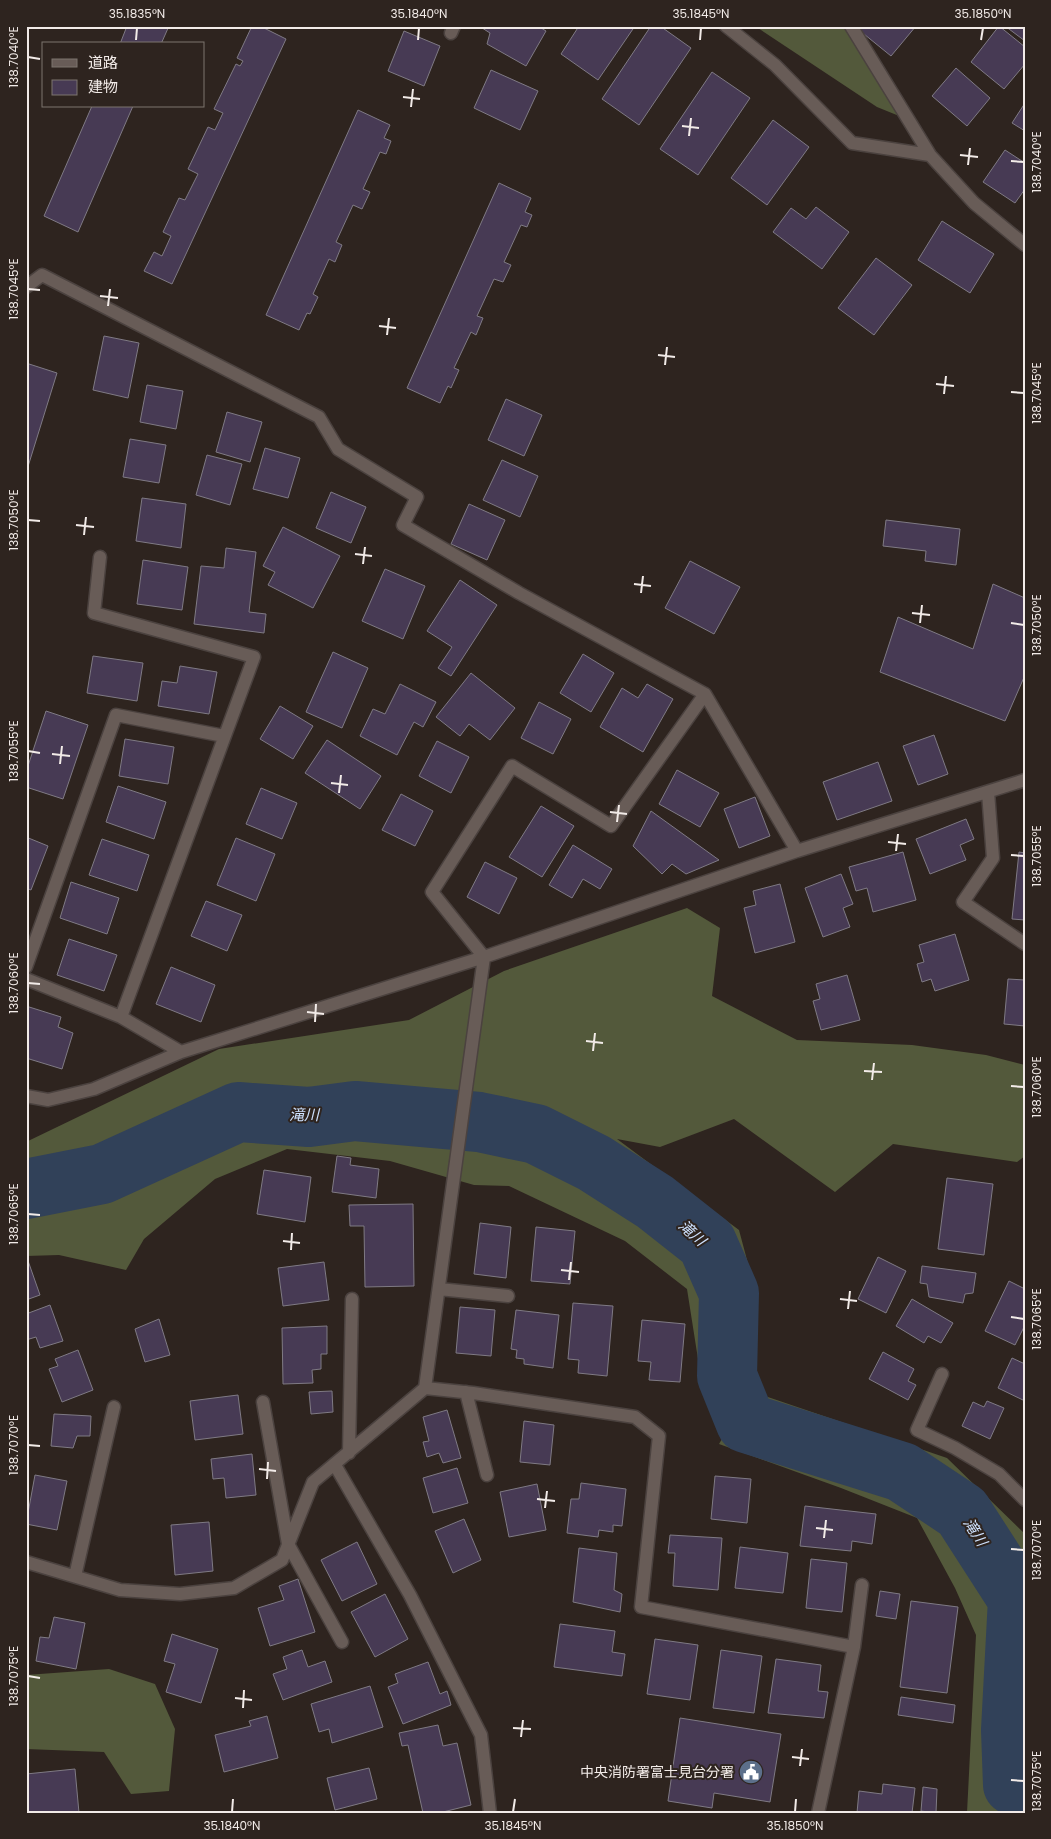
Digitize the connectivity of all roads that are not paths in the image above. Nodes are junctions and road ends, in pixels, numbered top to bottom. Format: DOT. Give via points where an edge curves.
graph roads {
  1 [pos="726,26"];
  2 [pos="851,26"];
  3 [pos="930,155"];
  4 [pos="1025,244"];
  5 [pos="26,287"];
  6 [pos="100,557"];
  7 [pos="705,694"];
  8 [pos="224,736"];
  9 [pos="1025,780"];
  10 [pos="988,792"];
  11 [pos="798,851"];
  12 [pos="1025,944"];
  13 [pos="484,957"];
  14 [pos="26,967"];
  15 [pos="26,980"];
  16 [pos="121,1017"];
  17 [pos="181,1052"];
  18 [pos="26,1096"];
  19 [pos="439,1290"];
  20 [pos="508,1296"];
  21 [pos="352,1299"];
  22 [pos="942,1374"];
  23 [pos="425,1388"];
  24 [pos="466,1392"];
  25 [pos="263,1402"];
  26 [pos="114,1407"];
  27 [pos="349,1453"];
  28 [pos="335,1464"];
  29 [pos="487,1475"];
  30 [pos="1025,1500"];
  31 [pos="288,1544"];
  32 [pos="26,1562"];
  33 [pos="76,1576"];
  34 [pos="862,1585"];
  35 [pos="342,1642"];
  36 [pos="854,1647"];
  37 [pos="490,1813"];
  38 [pos="818,1813"];
  1 -- 3 [label="street" via="775,65 852,143"];
  2 -- 3 [label="street"];
  3 -- 4 [label="street" via="974,203"];
  5 -- 7 [label="street" via="42,274 319,416 338,449 417,497 403,525 519,593"];
  6 -- 8 [label="street" via="94,613 254,657"];
  7 -- 11 [label="street"];
  7 -- 13 [label="street" via="611,826 512,766 432,892"];
  8 -- 14 [label="street" via="116,715"];
  8 -- 16 [label="street"];
  9 -- 10 [label="street"];
  10 -- 11 [label="street"];
  10 -- 12 [label="street" via="993,858 963,902"];
  11 -- 13 [label="street"];
  13 -- 17 [label="street"];
  13 -- 19 [label="street"];
  15 -- 16 [label="street"];
  16 -- 17 [label="street"];
  17 -- 18 [label="street" via="94,1088 48,1100"];
  19 -- 20 [label="street"];
  19 -- 23 [label="street"];
  21 -- 27 [label="street"];
  22 -- 30 [label="street" via="918,1430 999,1474"];
  23 -- 24 [label="street"];
  23 -- 27 [label="street"];
  24 -- 29 [label="street"];
  24 -- 36 [label="street" via="635,1416 659,1436 641,1607"];
  25 -- 31 [label="street"];
  26 -- 33 [label="street"];
  27 -- 28 [label="street"];
  28 -- 31 [label="street" via="313,1482"];
  28 -- 37 [label="street" via="410,1595 481,1735"];
  31 -- 33 [label="street" via="282,1560 234,1588 180,1594 120,1590"];
  31 -- 35 [label="street"];
  32 -- 33 [label="street"];
  34 -- 36 [label="street"];
  36 -- 38 [label="street"];
}
